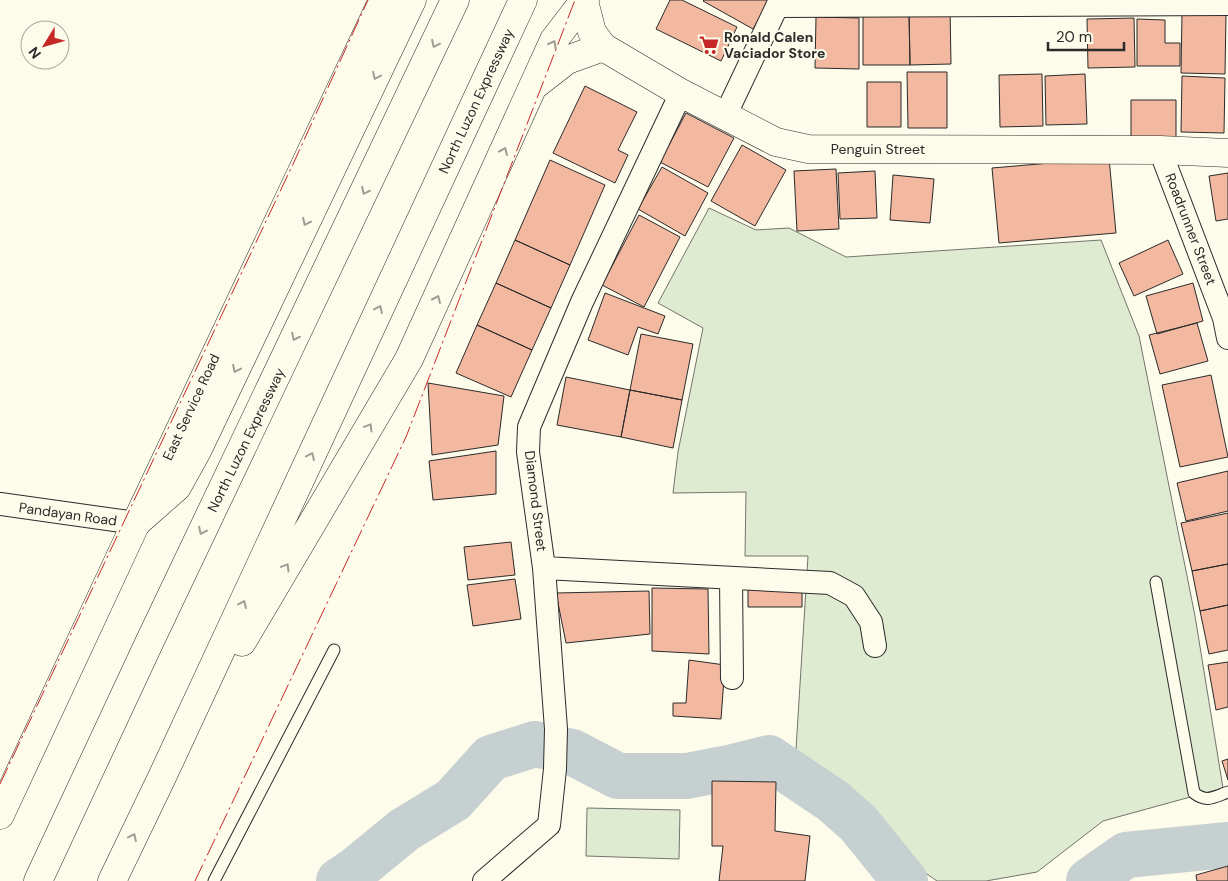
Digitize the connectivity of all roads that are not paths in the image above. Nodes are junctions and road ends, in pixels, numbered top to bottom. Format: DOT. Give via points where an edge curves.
graph roads {
  1 [pos="383,0"];
  2 [pos="412,0"];
  3 [pos="456,0"];
  4 [pos="523,0"];
  5 [pos="584,1"];
  6 [pos="779,3"];
  7 [pos="1228,4"];
  8 [pos="603,47"];
  9 [pos="532,88"];
  10 [pos="681,93"];
  11 [pos="725,116"];
  12 [pos="1160,150"];
  13 [pos="1228,153"];
  14 [pos="1228,338"];
  15 [pos="0,504"];
  16 [pos="136,524"];
  17 [pos="544,568"];
  18 [pos="731,578"];
  19 [pos="1156,582"];
  20 [pos="875,646"];
  21 [pos="334,650"];
  22 [pos="732,678"];
  23 [pos="163,775"];
  24 [pos="1228,792"];
  25 [pos="0,815"];
  26 [pos="38,881"];
  27 [pos="112,881"];
  28 [pos="214,881"];
  29 [pos="484,881"];
  1 -- 16 [label="main road, East Service Road"];
  2 -- 16 [label="main road, one-way" via="197,451 177,486"];
  3 -- 26 [label="main road, North Luzon Expressway, one-way"];
  23 -- 4 [label="main road, North Luzon Expressway, one-way"];
  5 -- 8 [label="main road, Penguin Street" via="592,32"];
  9 -- 5 [label="main road, one-way" via="554,40"];
  6 -- 7 [label="street"];
  6 -- 11 [label="street"];
  8 -- 9 [label="main road" via="567,60"];
  8 -- 10 [label="main road, Penguin Street"];
  23 -- 9 [label="main road, one-way" via="409,359"];
  10 -- 11 [label="main road, Penguin Street"];
  10 -- 17 [label="street, Diamond Street" via="582,302 530,427 528,452"];
  11 -- 12 [label="main road, Penguin Street" via="776,142 808,149"];
  12 -- 13 [label="main road, Penguin Street"];
  12 -- 14 [label="street, Roadrunner Street" via="1224,318"];
  15 -- 16 [label="street, Pandayan Road"];
  16 -- 25 [label="main road, East Service Road"];
  17 -- 18 [label="street"];
  17 -- 29 [label="street, Diamond Street" via="556,729 549,825"];
  18 -- 20 [label="street" via="830,583 854,596 871,622"];
  18 -- 22 [label="street"];
  19 -- 24 [label="lane" via="1194,793 1207,799"];
  21 -- 28 [label="lane"];
  27 -- 23 [label="main road, North Luzon Expressway, one-way"];
}
